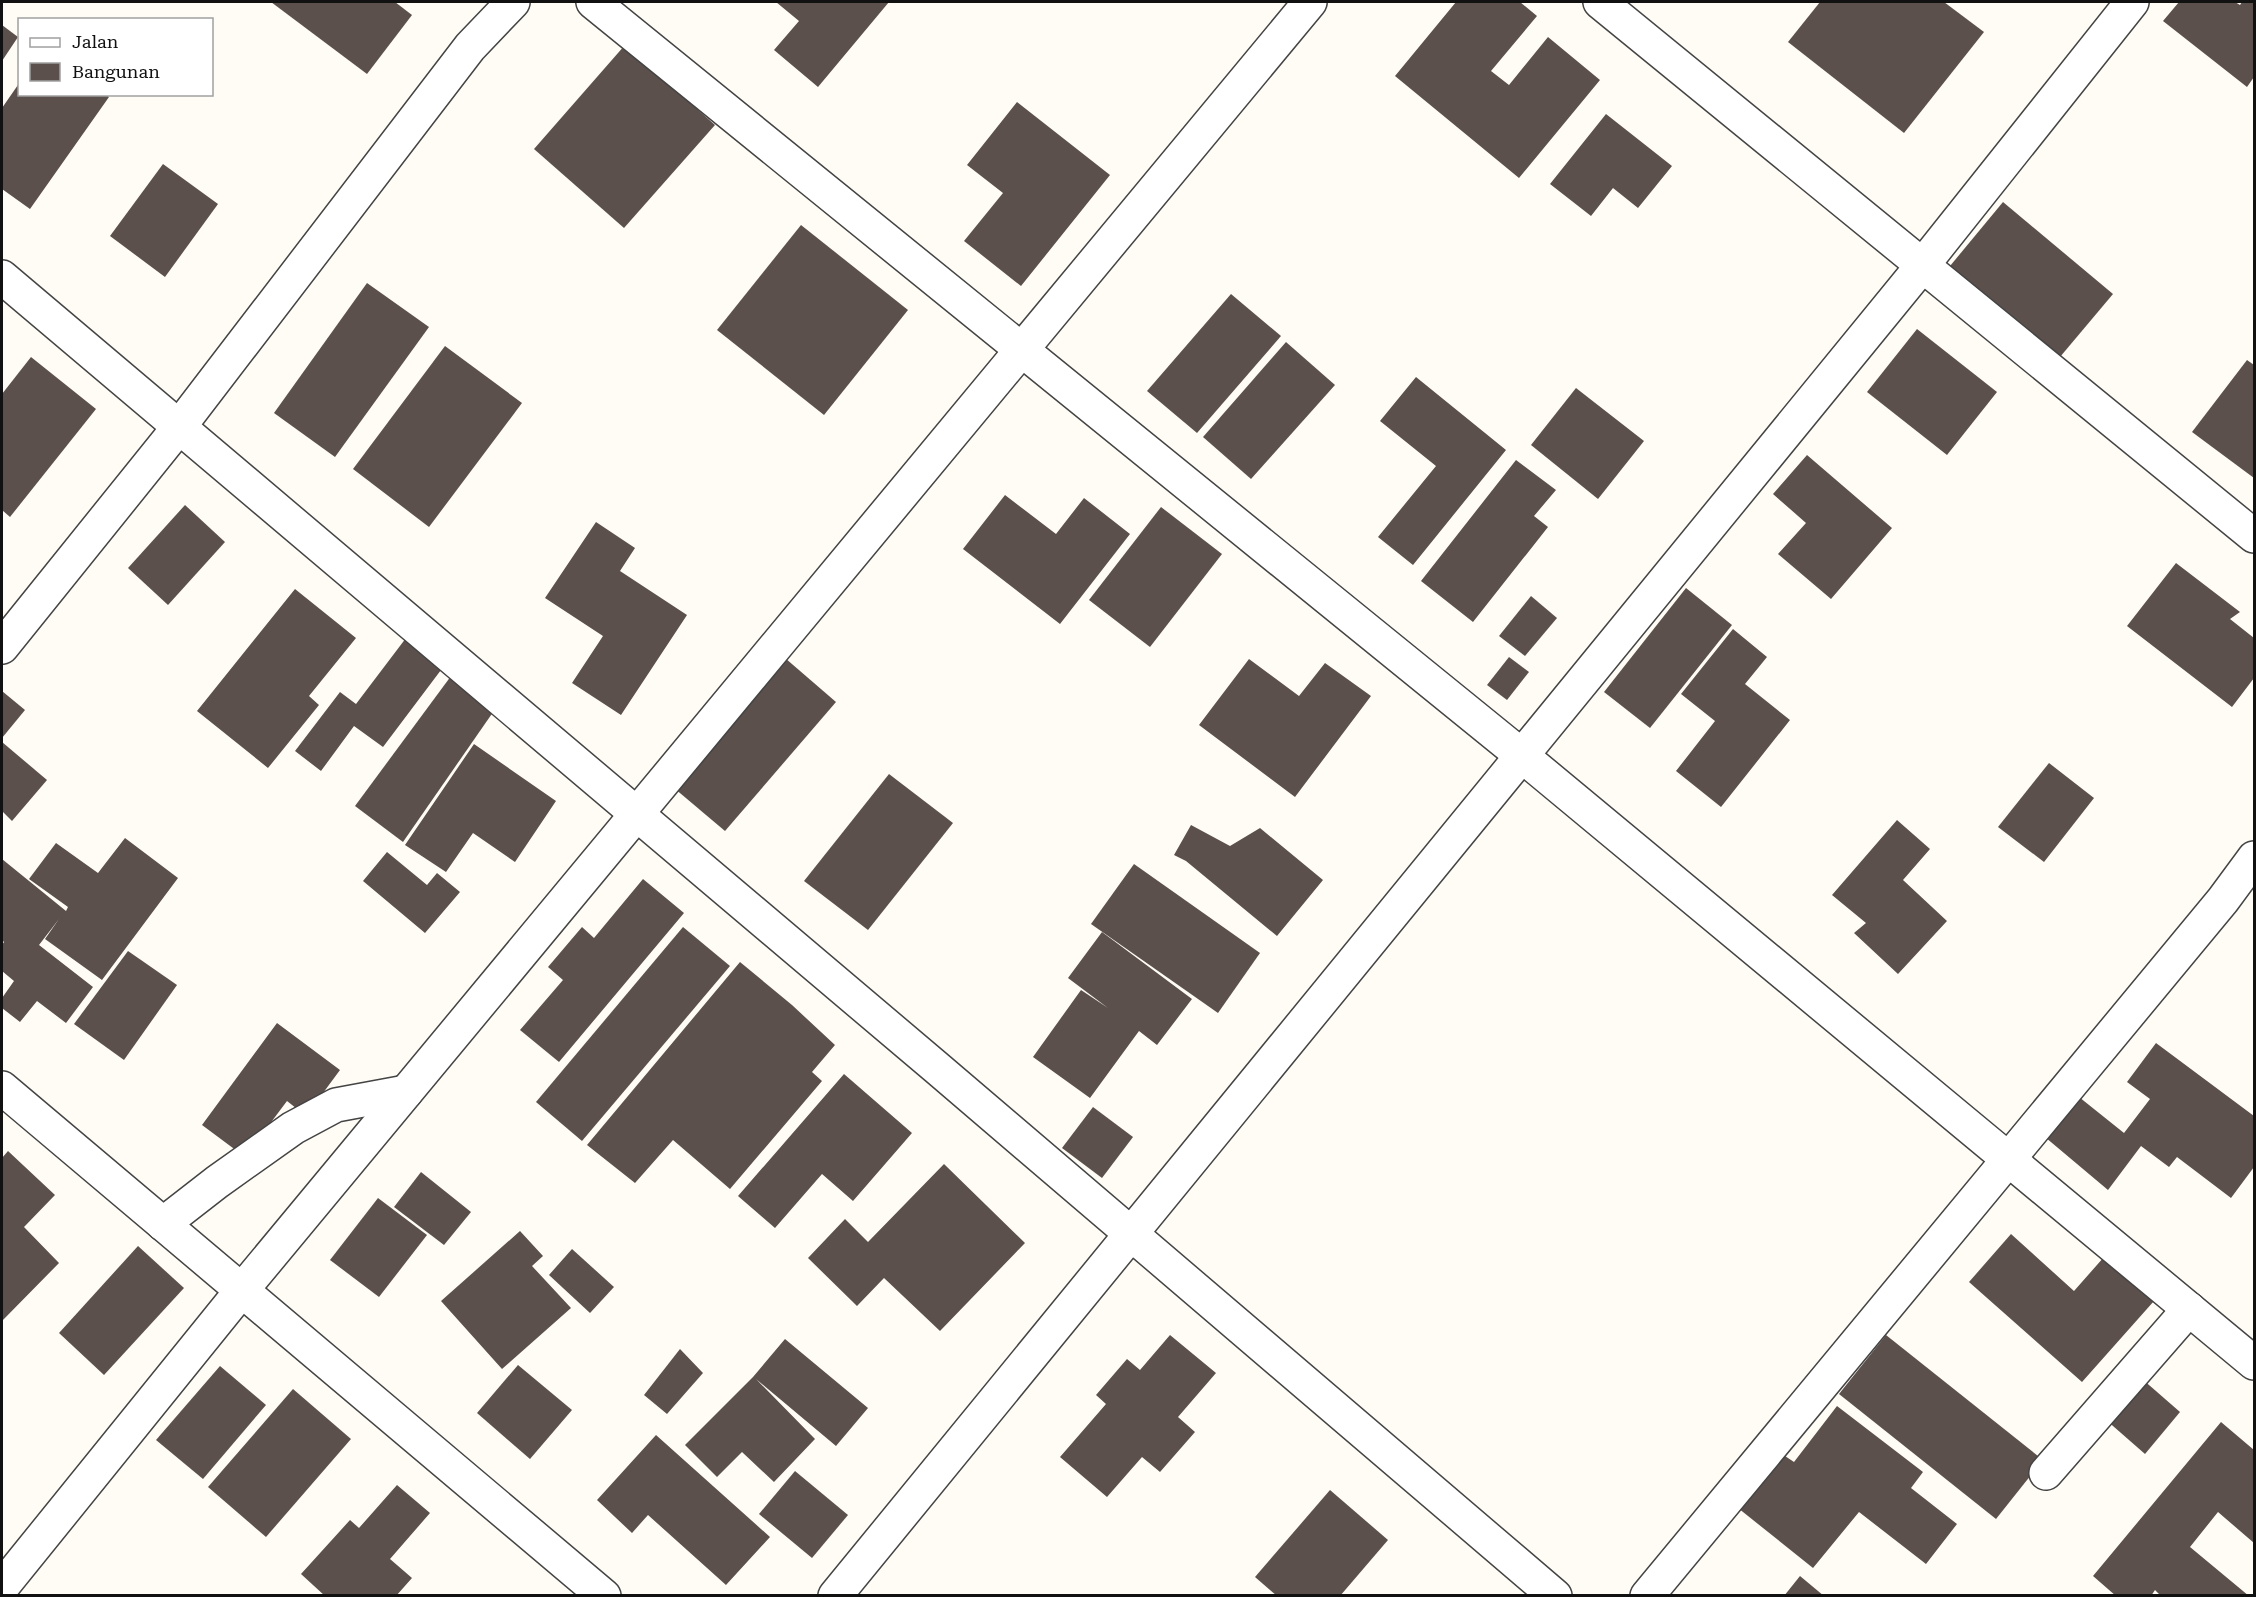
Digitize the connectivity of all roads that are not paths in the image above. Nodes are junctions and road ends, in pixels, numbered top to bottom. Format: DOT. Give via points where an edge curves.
graph roads {
  1 [pos="513,2"];
  2 [pos="593,2"];
  3 [pos="1310,2"];
  4 [pos="1600,2"];
  5 [pos="2132,2"];
  6 [pos="1922,266"];
  7 [pos="2,278"];
  8 [pos="1022,348"];
  9 [pos="178,427"];
  10 [pos="2254,536"];
  11 [pos="2,647"];
  12 [pos="1521,755"];
  13 [pos="637,815"];
  14 [pos="2254,858"];
  15 [pos="2,1088"];
  16 [pos="406,1092"];
  17 [pos="2007,1159"];
  18 [pos="163,1224"];
  19 [pos="1131,1235"];
  20 [pos="242,1290"];
  21 [pos="2189,1309"];
  22 [pos="2254,1363"];
  23 [pos="2046,1473"];
  24 [pos="2,1587"];
  25 [pos="604,1596"];
  26 [pos="835,1596"];
  27 [pos="1555,1596"];
  28 [pos="1647,1596"];
  1 -- 9 [label="street" via="470,46"];
  2 -- 8 [label="street"];
  3 -- 8 [label="street"];
  4 -- 6 [label="street"];
  5 -- 6 [label="street"];
  6 -- 10 [label="street"];
  6 -- 12 [label="street"];
  7 -- 9 [label="street"];
  8 -- 12 [label="street"];
  8 -- 13 [label="street"];
  9 -- 11 [label="street"];
  9 -- 13 [label="street"];
  12 -- 17 [label="street"];
  12 -- 19 [label="street"];
  13 -- 16 [label="street"];
  13 -- 19 [label="street"];
  14 -- 17 [label="street"];
  15 -- 18 [label="street"];
  16 -- 18 [label="street" via="336,1105 293,1128"];
  16 -- 20 [label="street"];
  17 -- 21 [label="street"];
  17 -- 28 [label="street"];
  18 -- 20 [label="street"];
  19 -- 26 [label="street"];
  19 -- 27 [label="street"];
  20 -- 24 [label="street"];
  20 -- 25 [label="street"];
  21 -- 22 [label="street"];
  21 -- 23 [label="street"];
}
